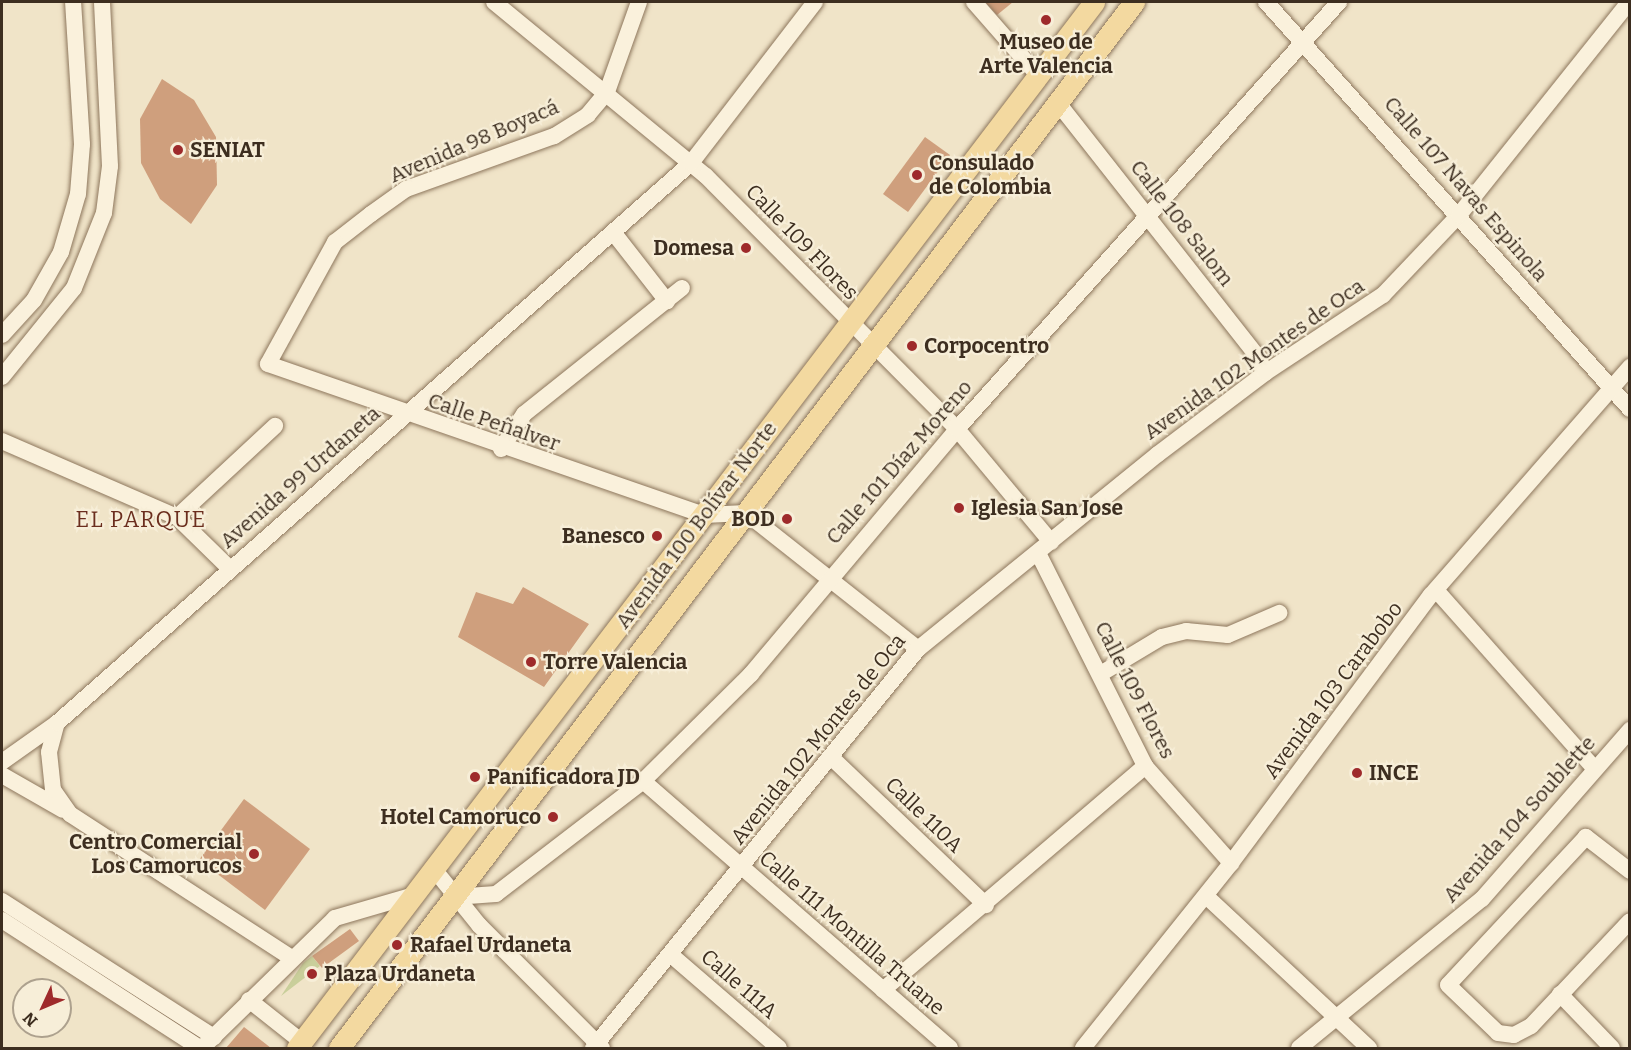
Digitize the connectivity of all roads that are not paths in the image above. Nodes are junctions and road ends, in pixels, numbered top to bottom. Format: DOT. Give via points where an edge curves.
graph roads {
  1 [pos="73,2"];
  2 [pos="102,2"];
  3 [pos="494,2"];
  4 [pos="639,2"];
  5 [pos="815,2"];
  6 [pos="974,2"];
  7 [pos="1094,2"];
  8 [pos="1134,2"];
  9 [pos="1266,2"];
  10 [pos="1339,2"];
  11 [pos="1629,2"];
  12 [pos="1306,41"];
  13 [pos="1038,75"];
  14 [pos="607,92"];
  15 [pos="1058,103"];
  16 [pos="691,163"];
  17 [pos="1146,213"];
  18 [pos="1458,215"];
  19 [pos="613,232"];
  20 [pos="682,288"];
  21 [pos="667,301"];
  22 [pos="849,322"];
  23 [pos="2,335"];
  24 [pos="873,346"];
  25 [pos="272,367"];
  26 [pos="1629,367"];
  27 [pos="1265,373"];
  28 [pos="2,377"];
  29 [pos="1612,388"];
  30 [pos="1629,409"];
  31 [pos="405,416"];
  32 [pos="275,426"];
  33 [pos="957,429"];
  34 [pos="2,441"];
  35 [pos="501,449"];
  36 [pos="746,513"];
  37 [pos="704,515"];
  38 [pos="177,518"];
  39 [pos="1051,542"];
  40 [pos="1038,553"];
  41 [pos="229,568"];
  42 [pos="830,578"];
  43 [pos="1436,590"];
  44 [pos="1279,613"];
  45 [pos="918,649"];
  46 [pos="1102,673"];
  47 [pos="57,723"];
  48 [pos="1629,730"];
  49 [pos="832,758"];
  50 [pos="2,762"];
  51 [pos="1145,766"];
  52 [pos="1595,769"];
  53 [pos="2,775"];
  54 [pos="643,780"];
  55 [pos="70,814"];
  56 [pos="1231,863"];
  57 [pos="742,867"];
  58 [pos="433,868"];
  59 [pos="1629,871"];
  60 [pos="414,895"];
  61 [pos="1206,896"];
  62 [pos="454,897"];
  63 [pos="2,901"];
  64 [pos="986,905"];
  65 [pos="2,920"];
  66 [pos="1629,921"];
  67 [pos="670,954"];
  68 [pos="290,957"];
  69 [pos="884,990"];
  70 [pos="1560,994"];
  71 [pos="249,1000"];
  72 [pos="1335,1017"];
  73 [pos="205,1044"];
  74 [pos="300,1045"];
  75 [pos="598,1047"];
  76 [pos="339,1048"];
  77 [pos="778,1048"];
  78 [pos="950,1048"];
  79 [pos="1083,1048"];
  80 [pos="1299,1048"];
  81 [pos="1368,1048"];
  82 [pos="1612,1048"];
  1 -- 23 [label="street" via="82,144 78,194 62,252 34,300"];
  2 -- 28 [label="street" via="110,166 104,213 74,288"];
  3 -- 14 [label="street, Calle 109 Flores"];
  4 -- 14 [label="street, Avenida 98 Boyacá"];
  5 -- 16 [label="street, Avenida 99 Urdaneta"];
  6 -- 13 [label="street"];
  7 -- 13 [label="main road, Avenida 100 Bolívar Norte"];
  8 -- 15 [label="main road, Avenida 100 Bolívar Norte"];
  9 -- 12 [label="street, Calle 107 Navas Espinola"];
  10 -- 12 [label="street, Calle 101 Díaz Moreno"];
  11 -- 18 [label="street, Avenida 102 Montes de Oca"];
  12 -- 17 [label="street, Calle 101 Díaz Moreno"];
  12 -- 18 [label="street, Calle 107 Navas Espinola"];
  13 -- 22 [label="main road, Avenida 100 Bolívar Norte"];
  14 -- 16 [label="street, Calle 109 Flores"];
  14 -- 25 [label="street, Avenida 98 Boyacá" via="588,115 554,136 406,189 335,242 268,362"];
  15 -- 17 [label="street, Calle 108 Salom"];
  15 -- 24 [label="main road, Avenida 100 Bolívar Norte"];
  16 -- 19 [label="street, Avenida 99 Urdaneta"];
  16 -- 22 [label="street, Calle 109 Flores"];
  17 -- 27 [label="street, Calle 108 Salom"];
  17 -- 33 [label="street, Calle 101 Díaz Moreno"];
  18 -- 27 [label="street, Avenida 102 Montes de Oca" via="1383,295"];
  18 -- 29 [label="street, Calle 107 Navas Espinola"];
  19 -- 21 [label="street"];
  19 -- 31 [label="street, Avenida 99 Urdaneta"];
  20 -- 21 [label="street"];
  21 -- 35 [label="street" via="524,414"];
  22 -- 24 [label="street, Calle 109 Flores"];
  22 -- 37 [label="main road, Avenida 100 Bolívar Norte"];
  24 -- 33 [label="street, Calle 109 Flores"];
  24 -- 36 [label="main road, Avenida 100 Bolívar Norte"];
  25 -- 31 [label="street, Calle Peñalver"];
  26 -- 29 [label="street, Avenida 103 Carabobo"];
  27 -- 39 [label="street, Avenida 102 Montes de Oca"];
  29 -- 30 [label="street, Calle 107 Navas Espinola"];
  29 -- 43 [label="street, Avenida 103 Carabobo"];
  31 -- 35 [label="street, Calle Peñalver"];
  31 -- 41 [label="street, Avenida 99 Urdaneta"];
  32 -- 38 [label="street"];
  33 -- 39 [label="street, Calle 109 Flores"];
  33 -- 42 [label="street, Calle 101 Díaz Moreno"];
  34 -- 38 [label="street"];
  35 -- 37 [label="street, Calle Peñalver"];
  36 -- 37 [label="street"];
  36 -- 42 [label="street"];
  36 -- 62 [label="main road, Avenida 100 Bolívar Norte"];
  37 -- 58 [label="main road, Avenida 100 Bolívar Norte"];
  38 -- 41 [label="street"];
  39 -- 40 [label="street, Avenida 102 Montes de Oca"];
  40 -- 45 [label="street, Avenida 102 Montes de Oca"];
  40 -- 46 [label="street, Calle 109 Flores"];
  41 -- 47 [label="street, Avenida 99 Urdaneta"];
  42 -- 45 [label="street"];
  42 -- 54 [label="street, Calle 101 Díaz Moreno" via="751,674"];
  43 -- 52 [label="street"];
  43 -- 56 [label="street, Avenida 103 Carabobo"];
  44 -- 46 [label="street" via="1228,635 1186,631 1162,637"];
  45 -- 49 [label="street, Avenida 102 Montes de Oca"];
  46 -- 51 [label="street, Calle 109 Flores"];
  47 -- 50 [label="street, Avenida 99 Urdaneta"];
  47 -- 55 [label="street" via="49,752 53,790"];
  48 -- 52 [label="street, Avenida 104 Soublette"];
  49 -- 57 [label="street, Avenida 102 Montes de Oca"];
  49 -- 64 [label="street, Calle 110A"];
  51 -- 56 [label="street, Calle 109 Flores"];
  51 -- 64 [label="street"];
  52 -- 72 [label="street, Avenida 104 Soublette" via="1482,899"];
  53 -- 55 [label="street"];
  54 -- 57 [label="street, Calle 111 Montilla Truane"];
  54 -- 62 [label="street, Calle 101 Díaz Moreno" via="496,894"];
  55 -- 68 [label="street"];
  56 -- 61 [label="street, Avenida 103 Carabobo"];
  57 -- 67 [label="street, Avenida 102 Montes de Oca"];
  57 -- 69 [label="street, Calle 111 Montilla Truane"];
  58 -- 60 [label="main road, Avenida 100 Bolívar Norte"];
  58 -- 62 [label="street"];
  59 -- 70 [label="street" via="1586,837 1448,985 1507,1036 1531,1026"];
  60 -- 68 [label="street" via="335,918"];
  60 -- 74 [label="main road, Avenida 100 Bolívar Norte"];
  61 -- 72 [label="street"];
  61 -- 79 [label="street, Avenida 103 Carabobo"];
  62 -- 75 [label="street"];
  62 -- 76 [label="main road, Avenida 100 Bolívar Norte"];
  63 -- 73 [label="street"];
  64 -- 69 [label="street"];
  65 -- 73 [label="street"];
  66 -- 70 [label="street"];
  67 -- 75 [label="street, Avenida 102 Montes de Oca"];
  67 -- 77 [label="street, Calle 111A"];
  68 -- 71 [label="street"];
  69 -- 78 [label="street, Calle 111 Montilla Truane"];
  70 -- 82 [label="street"];
  71 -- 73 [label="street"];
  71 -- 74 [label="street"];
  72 -- 80 [label="street, Avenida 104 Soublette"];
  72 -- 81 [label="street"];
}
